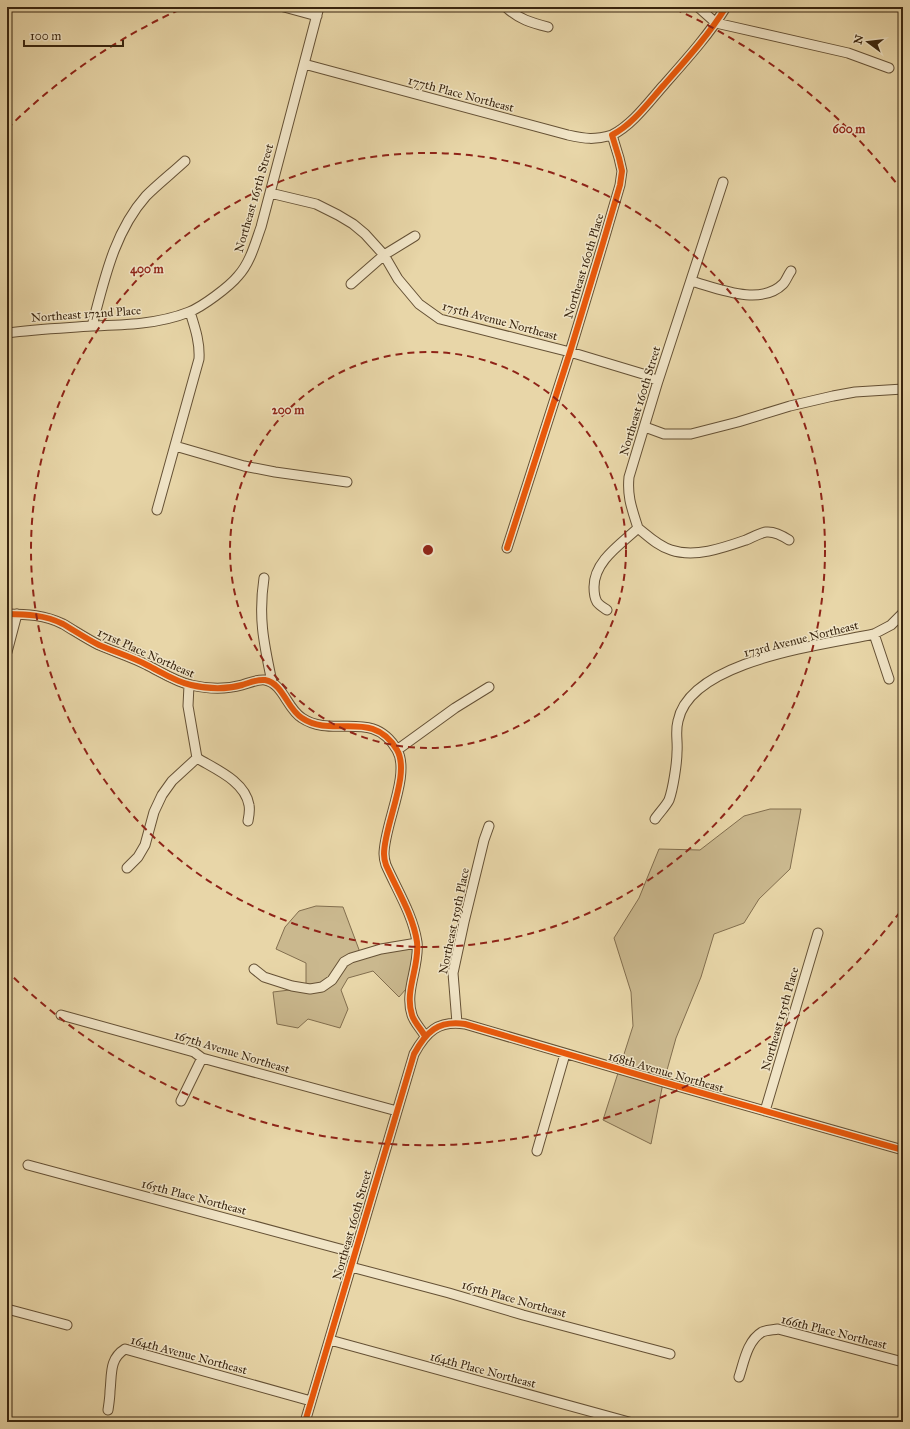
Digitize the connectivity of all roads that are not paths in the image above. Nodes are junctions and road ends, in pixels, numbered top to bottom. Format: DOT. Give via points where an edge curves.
graph roads {
  1 [pos="284,7"];
  2 [pos="506,7"];
  3 [pos="698,7"];
  4 [pos="726,7"];
  5 [pos="318,11"];
  6 [pos="716,23"];
  7 [pos="548,28"];
  8 [pos="304,64"];
  9 [pos="889,68"];
  10 [pos="612,135"];
  11 [pos="185,161"];
  12 [pos="723,182"];
  13 [pos="270,193"];
  14 [pos="415,236"];
  15 [pos="384,255"];
  16 [pos="791,271"];
  17 [pos="691,281"];
  18 [pos="352,284"];
  19 [pos="190,312"];
  20 [pos="92,326"];
  21 [pos="7,333"];
  22 [pos="570,352"];
  23 [pos="658,381"];
  24 [pos="903,389"];
  25 [pos="645,427"];
  26 [pos="175,446"];
  27 [pos="347,482"];
  28 [pos="157,510"];
  29 [pos="638,528"];
  30 [pos="789,540"];
  31 [pos="507,548"];
  32 [pos="264,578"];
  33 [pos="607,610"];
  34 [pos="903,613"];
  35 [pos="7,614"];
  36 [pos="17,614"];
  37 [pos="874,634"];
  38 [pos="7,652"];
  39 [pos="889,679"];
  40 [pos="272,682"];
  41 [pos="189,685"];
  42 [pos="489,687"];
  43 [pos="397,750"];
  44 [pos="197,758"];
  45 [pos="655,819"];
  46 [pos="248,821"];
  47 [pos="489,826"];
  48 [pos="127,868"];
  49 [pos="818,933"];
  50 [pos="417,943"];
  51 [pos="254,969"];
  52 [pos="61,1015"];
  53 [pos="457,1023"];
  54 [pos="425,1036"];
  55 [pos="565,1054"];
  56 [pos="202,1058"];
  57 [pos="181,1101"];
  58 [pos="397,1111"];
  59 [pos="765,1111"];
  60 [pos="903,1150"];
  61 [pos="537,1151"];
  62 [pos="28,1165"];
  63 [pos="355,1253"];
  64 [pos="351,1267"];
  65 [pos="7,1309"];
  66 [pos="67,1325"];
  67 [pos="330,1340"];
  68 [pos="670,1354"];
  69 [pos="903,1362"];
  70 [pos="739,1377"];
  71 [pos="311,1400"];
  72 [pos="108,1410"];
  73 [pos="305,1422"];
  74 [pos="629,1422"];
  1 -- 5 [label="street"];
  2 -- 7 [label="street" via="512,14 527,22"];
  3 -- 6 [label="street"];
  4 -- 6 [label="street"];
  5 -- 8 [label="street, Northeast 165th Street"];
  6 -- 9 [label="street" via="848,53"];
  6 -- 10 [label="street" via="653,98 622,130"];
  8 -- 10 [label="street, 177th Place Northeast" via="568,135 586,139"];
  8 -- 13 [label="street, Northeast 165th Street"];
  10 -- 22 [label="street, Northeast 160th Place" via="622,171 620,185"];
  11 -- 20 [label="street" via="145,198 128,221 103,283"];
  12 -- 17 [label="street, Northeast 160th Street"];
  13 -- 15 [label="street, 175th Avenue Northeast" via="316,204 338,214 365,234"];
  13 -- 19 [label="street, Northeast 165th Street" via="254,248 239,276 225,290"];
  14 -- 15 [label="street"];
  15 -- 18 [label="street"];
  15 -- 22 [label="street, 175th Avenue Northeast" via="398,279 418,304 440,318"];
  16 -- 17 [label="street" via="783,284 774,291 754,296"];
  17 -- 23 [label="street, Northeast 160th Street"];
  19 -- 20 [label="street, Northeast 172nd Place" via="136,324"];
  19 -- 26 [label="street" via="198,336 199,359"];
  20 -- 21 [label="street, Northeast 172nd Place"];
  22 -- 23 [label="street, 175th Avenue Northeast"];
  22 -- 31 [label="street, Northeast 160th Place"];
  23 -- 25 [label="street, Northeast 160th Street"];
  24 -- 25 [label="street" via="833,396 691,434 664,434"];
  25 -- 29 [label="street, Northeast 160th Street" via="628,481 630,503"];
  26 -- 27 [label="street" via="244,466"];
  26 -- 28 [label="street"];
  29 -- 30 [label="street" via="658,544 684,553 715,549 768,532"];
  29 -- 33 [label="street" via="606,557 597,569 594,594 598,603"];
  32 -- 40 [label="street" via="261,623"];
  34 -- 37 [label="street, 173rd Avenue Northeast" via="891,625"];
  35 -- 36 [label="street, 171st Place Northeast"];
  36 -- 38 [label="street"];
  36 -- 41 [label="street, 171st Place Northeast" via="42,616 61,623 98,645"];
  37 -- 39 [label="street"];
  37 -- 45 [label="street, 173rd Avenue Northeast" via="754,660 730,670 691,695 681,708 669,800"];
  40 -- 41 [label="street, 171st Place Northeast" via="253,681 214,689"];
  40 -- 43 [label="street" via="297,715 306,721 316,725 361,726 375,729"];
  41 -- 44 [label="street" via="188,706"];
  42 -- 43 [label="street"];
  43 -- 50 [label="street" via="401,768 384,855 413,926"];
  44 -- 46 [label="street" via="240,787 249,806"];
  44 -- 48 [label="street" via="172,781 162,795 154,812 145,845"];
  47 -- 53 [label="street, Northeast 159th Place" via="453,973"];
  49 -- 59 [label="street, Northeast 155th Place"];
  50 -- 51 [label="street" via="380,949 351,958 344,962 332,980 322,987 310,989 264,977"];
  50 -- 54 [label="street" via="410,1006 412,1016"];
  52 -- 56 [label="street, 167th Avenue Northeast" via="194,1052"];
  53 -- 54 [label="street, 168th Avenue Northeast" via="436,1027"];
  53 -- 55 [label="street, 168th Avenue Northeast"];
  54 -- 58 [label="street, Northeast 160th Street" via="414,1054"];
  55 -- 59 [label="street, 168th Avenue Northeast"];
  55 -- 61 [label="street"];
  56 -- 57 [label="street"];
  56 -- 58 [label="street, 167th Avenue Northeast"];
  58 -- 63 [label="street, Northeast 160th Street"];
  59 -- 60 [label="street, 168th Avenue Northeast"];
  62 -- 63 [label="street, 165th Place Northeast"];
  63 -- 64 [label="street, Northeast 160th Street"];
  64 -- 67 [label="street, Northeast 160th Street"];
  64 -- 68 [label="street, 165th Place Northeast"];
  65 -- 66 [label="street"];
  67 -- 71 [label="street, Northeast 160th Street"];
  67 -- 74 [label="street, 164th Place Northeast"];
  69 -- 70 [label="street, 166th Place Northeast" via="778,1329 762,1332 753,1341"];
  71 -- 72 [label="street, 164th Avenue Northeast" via="125,1349 118,1353 111,1370"];
  71 -- 73 [label="street, Northeast 160th Street"];
}
